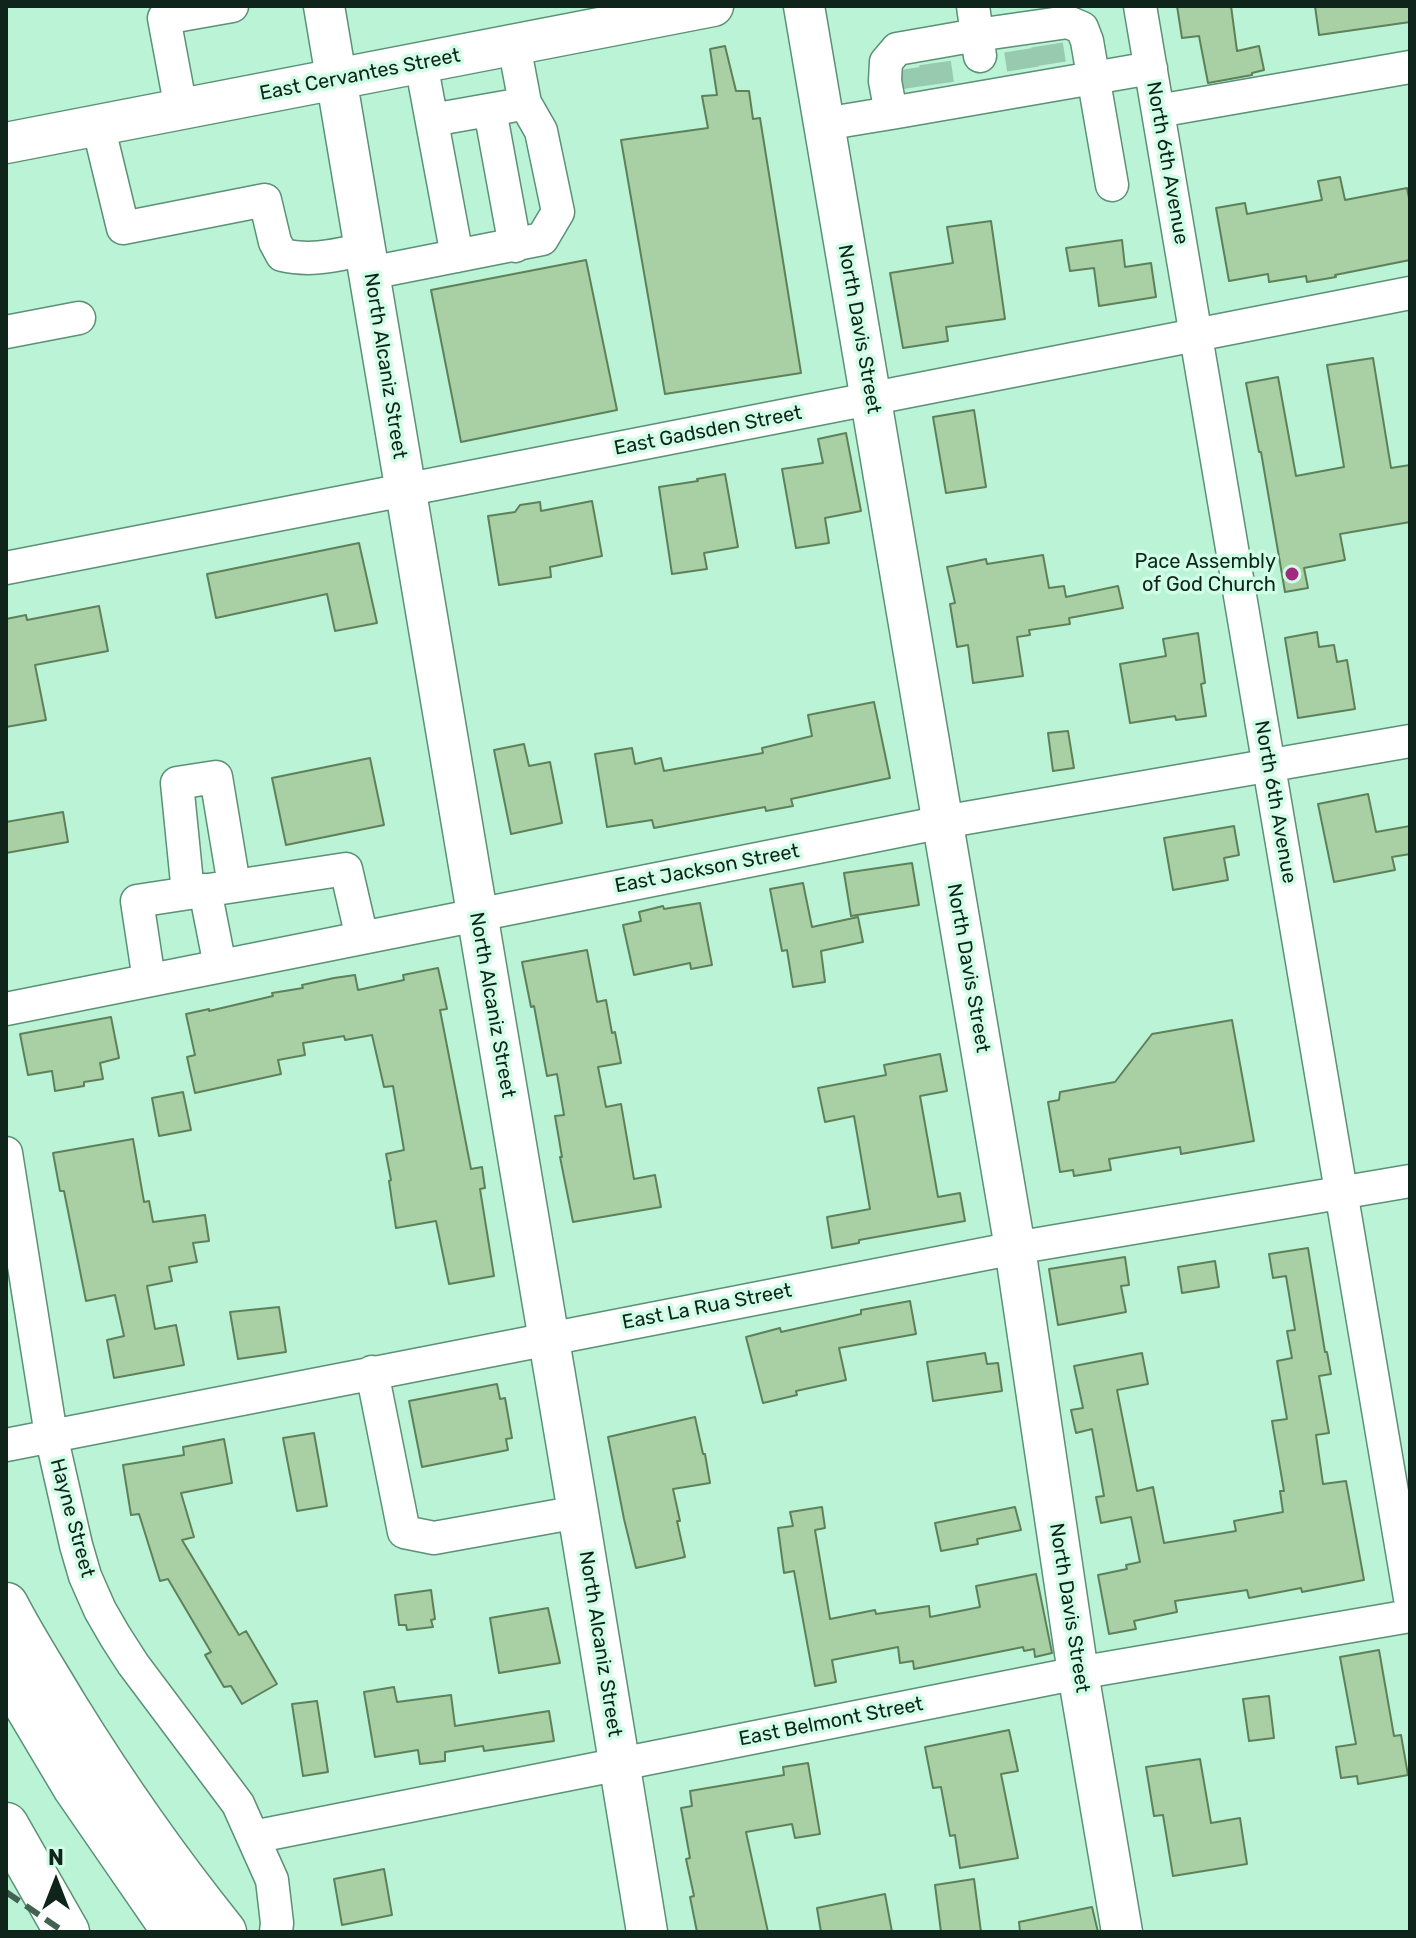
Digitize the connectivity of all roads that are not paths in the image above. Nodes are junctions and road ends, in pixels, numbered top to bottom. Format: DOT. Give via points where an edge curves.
graph roads {
  1 [pos="232,6"];
  2 [pos="324,6"];
  3 [pos="711,6"];
  4 [pos="804,6"];
  5 [pos="1140,6"];
  6 [pos="514,45"];
  7 [pos="980,54"];
  8 [pos="1035,57"];
  9 [pos="421,63"];
  10 [pos="1410,67"];
  11 [pos="1151,68"];
  12 [pos="1093,78"];
  13 [pos="337,79"];
  14 [pos="919,80"];
  15 [pos="525,103"];
  16 [pos="181,109"];
  17 [pos="490,110"];
  18 [pos="1158,111"];
  19 [pos="432,120"];
  20 [pos="824,124"];
  21 [pos="98,125"];
  22 [pos="6,143"];
  23 [pos="1112,185"];
  24 [pos="515,246"];
  25 [pos="457,256"];
  26 [pos="368,261"];
  27 [pos="1410,293"];
  28 [pos="79,318"];
  29 [pos="6,332"];
  30 [pos="1197,335"];
  31 [pos="871,399"];
  32 [pos="406,490"];
  33 [pos="6,568"];
  34 [pos="1410,741"];
  35 [pos="1268,765"];
  36 [pos="943,822"];
  37 [pos="209,889"];
  38 [pos="477,915"];
  39 [pos="362,938"];
  40 [pos="220,966"];
  41 [pos="149,980"];
  42 [pos="6,1009"];
  43 [pos="6,1153"];
  44 [pos="1410,1181"];
  45 [pos="1341,1193"];
  46 [pos="1015,1248"];
  47 [pos="549,1338"];
  48 [pos="372,1372"];
  49 [pos="51,1435"];
  50 [pos="6,1445"];
  51 [pos="578,1512"];
  52 [pos="1410,1598"];
  53 [pos="6,1605"];
  54 [pos="1410,1616"];
  55 [pos="6,1671"];
  56 [pos="1078,1673"];
  57 [pos="620,1764"];
  58 [pos="6,1825"];
  59 [pos="253,1837"];
  60 [pos="67,1932"];
  61 [pos="175,1932"];
  62 [pos="224,1932"];
  63 [pos="276,1932"];
  64 [pos="647,1932"];
  65 [pos="1122,1932"];
  1 -- 16 [label="street" via="164,18"];
  2 -- 13 [label="main road, North Alcaniz Street"];
  3 -- 6 [label="main road, East Cervantes Street"];
  4 -- 20 [label="main road, North Davis Street"];
  5 -- 11 [label="street, North 6th Avenue"];
  6 -- 9 [label="main road, East Cervantes Street"];
  6 -- 15 [label="street"];
  7 -- 8 [label="street"];
  7 -- 8 [label="street"];
  7 -- 14 [label="street"];
  7 -- 14 [label="street"];
  8 -- 12 [label="street"];
  8 -- 12 [label="street" via="1068,22 1082,28"];
  9 -- 13 [label="main road, East Cervantes Street"];
  9 -- 19 [label="street"];
  10 -- 18 [label="street"];
  11 -- 12 [label="street"];
  11 -- 18 [label="street, North 6th Avenue"];
  12 -- 23 [label="street"];
  13 -- 16 [label="main road, East Cervantes Street"];
  13 -- 26 [label="main road, North Alcaniz Street"];
  14 -- 20 [label="street"];
  15 -- 17 [label="street"];
  15 -- 24 [label="street" via="541,131 558,212 542,239"];
  16 -- 21 [label="main road, East Cervantes Street"];
  17 -- 19 [label="street"];
  17 -- 24 [label="street"];
  18 -- 30 [label="street, North 6th Avenue"];
  19 -- 25 [label="street"];
  20 -- 31 [label="main road, North Davis Street"];
  21 -- 22 [label="main road, East Cervantes Street"];
  21 -- 26 [label="street" via="123,228 265,200 282,255"];
  24 -- 25 [label="street"];
  25 -- 26 [label="street"];
  26 -- 32 [label="main road, North Alcaniz Street"];
  27 -- 30 [label="street, East Gadsden Street"];
  28 -- 29 [label="street"];
  30 -- 31 [label="street, East Gadsden Street"];
  30 -- 35 [label="street, North 6th Avenue"];
  31 -- 32 [label="street, East Gadsden Street"];
  31 -- 36 [label="main road, North Davis Street"];
  32 -- 33 [label="street, East Gadsden Street"];
  32 -- 38 [label="main road, North Alcaniz Street"];
  34 -- 35 [label="street, East Jackson Street"];
  35 -- 36 [label="street, East Jackson Street"];
  35 -- 45 [label="street, North 6th Avenue"];
  36 -- 38 [label="street, East Jackson Street"];
  36 -- 46 [label="main road, North Davis Street"];
  37 -- 39 [label="street" via="346,869"];
  37 -- 40 [label="street"];
  37 -- 41 [label="street" via="137,901"];
  38 -- 39 [label="street, East Jackson Street"];
  38 -- 47 [label="main road, North Alcaniz Street"];
  39 -- 40 [label="street, East Jackson Street"];
  40 -- 41 [label="street, East Jackson Street"];
  41 -- 42 [label="street, East Jackson Street"];
  43 -- 49 [label="street, Hayne Street"];
  44 -- 45 [label="street, East La Rua Street"];
  45 -- 46 [label="street, East La Rua Street"];
  45 -- 52 [label="street, North 6th Avenue"];
  46 -- 47 [label="street, East La Rua Street"];
  46 -- 56 [label="main road, North Davis Street"];
  47 -- 48 [label="street, East La Rua Street"];
  47 -- 51 [label="main road, North Alcaniz Street"];
  48 -- 49 [label="street, East La Rua Street"];
  48 -- 51 [label="street" via="404,1532 434,1538"];
  49 -- 50 [label="street, East La Rua Street"];
  49 -- 59 [label="street, Hayne Street" via="76,1545 100,1610 133,1664 238,1804"];
  51 -- 57 [label="main road, North Alcaniz Street"];
  53 -- 62 [label="highway" via="157,1846"];
  54 -- 56 [label="street, East Belmont Street"];
  55 -- 61 [label="highway" via="75,1787"];
  56 -- 57 [label="street, East Belmont Street"];
  56 -- 65 [label="main road, North Davis Street"];
  57 -- 59 [label="street, East Belmont Street"];
  57 -- 64 [label="main road, North Alcaniz Street"];
  58 -- 60 [label="highway"];
  59 -- 63 [label="street, Hayne Street" via="272,1880"];
}
